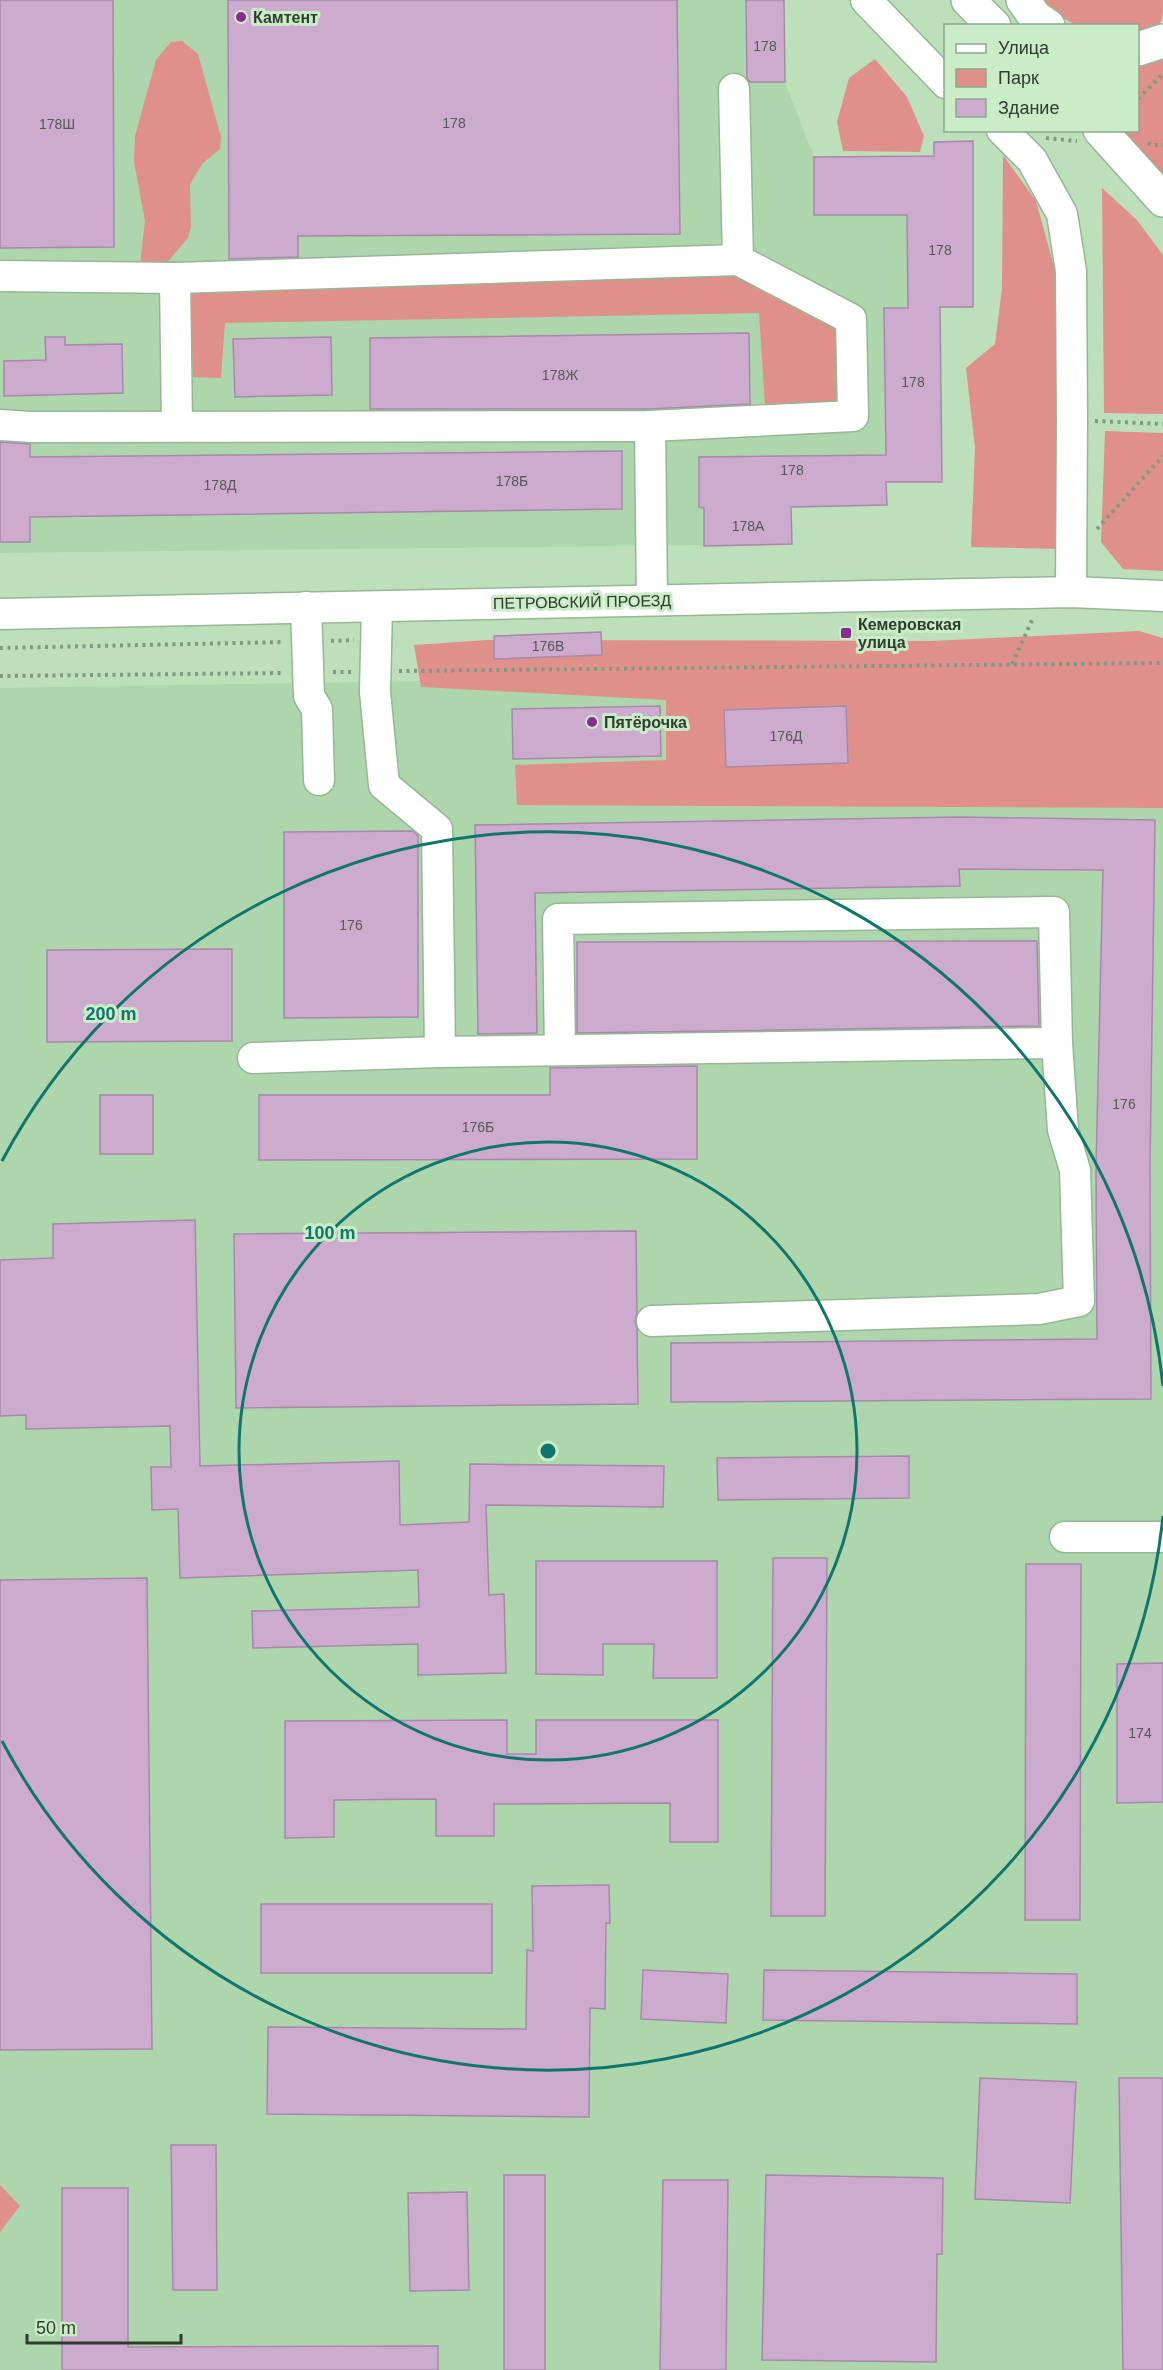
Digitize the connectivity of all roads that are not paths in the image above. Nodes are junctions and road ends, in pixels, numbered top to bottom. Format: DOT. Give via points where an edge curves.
graph roads {
  1 [pos="866,0"];
  2 [pos="968,0"];
  3 [pos="1023,0"];
  4 [pos="992,24"];
  5 [pos="1045,24"];
  6 [pos="1163,41"];
  7 [pos="1139,49"];
  8 [pos="944,82"];
  9 [pos="734,89"];
  10 [pos="1005,132"];
  11 [pos="1091,136"];
  12 [pos="1163,200"];
  13 [pos="738,260"];
  14 [pos="0,276"];
  15 [pos="175,278"];
  16 [pos="0,425"];
  17 [pos="177,426"];
  18 [pos="650,426"];
  19 [pos="1058,593"];
  20 [pos="1163,596"];
  21 [pos="652,600"];
  22 [pos="377,607"];
  23 [pos="306,608"];
  24 [pos="0,614"];
  25 [pos="318,780"];
  26 [pos="1057,1043"];
  27 [pos="560,1050"];
  28 [pos="440,1052"];
  29 [pos="253,1058"];
  30 [pos="652,1321"];
  31 [pos="1065,1537"];
  32 [pos="1163,1537"];
  1 -- 8 [label="street"];
  2 -- 4 [label="main road"];
  3 -- 5 [label="main road"];
  6 -- 7 [label="main road"];
  9 -- 13 [label="street"];
  10 -- 19 [label="street" via="1032,160 1062,214 1071,271 1071,559"];
  11 -- 12 [label="main road"];
  13 -- 15 [label="street"];
  13 -- 18 [label="street" via="851,319 853,416"];
  14 -- 15 [label="street"];
  15 -- 17 [label="street"];
  16 -- 17 [label="street"];
  17 -- 18 [label="street"];
  18 -- 21 [label="street"];
  19 -- 20 [label="street, ПЕТРОВСКИЙ ПРОЕЗД"];
  19 -- 21 [label="street, ПЕТРОВСКИЙ ПРОЕЗД"];
  21 -- 22 [label="street, ПЕТРОВСКИЙ ПРОЕЗД"];
  22 -- 23 [label="street, ПЕТРОВСКИЙ ПРОЕЗД"];
  22 -- 28 [label="street" via="375,692 384,785 437,829"];
  23 -- 24 [label="street, ПЕТРОВСКИЙ ПРОЕЗД"];
  23 -- 25 [label="street" via="309,696 317,709"];
  26 -- 27 [label="street"];
  26 -- 27 [label="street" via="1054,912 558,920"];
  26 -- 30 [label="street" via="1063,1130 1075,1170 1078,1301 1039,1309"];
  27 -- 28 [label="street"];
  28 -- 29 [label="street"];
  31 -- 32 [label="street"];
}
